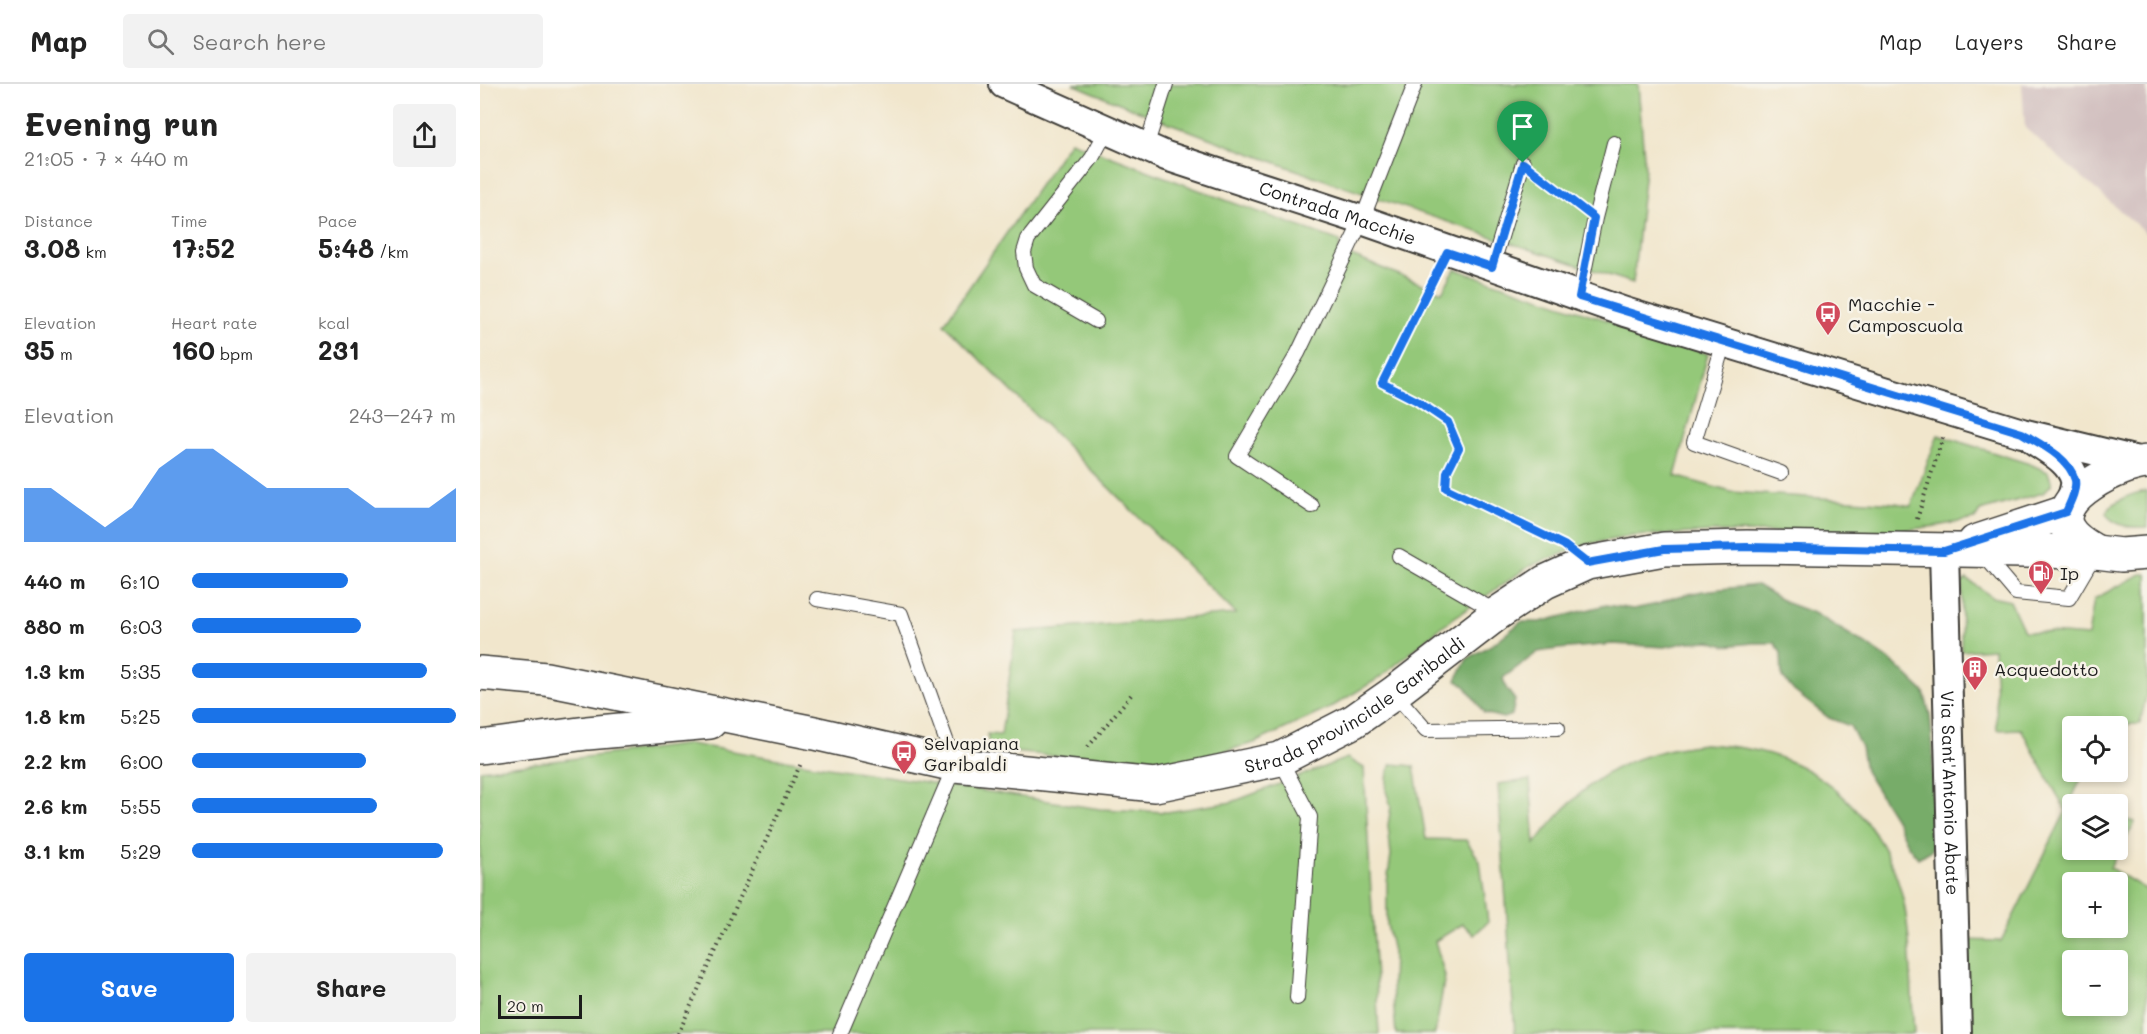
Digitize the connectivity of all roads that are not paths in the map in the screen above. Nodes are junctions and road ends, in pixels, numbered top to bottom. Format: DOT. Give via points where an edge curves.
graph roads {
  1 [pos="1004,84"];
  2 [pos="1166,84"];
  3 [pos="1414,84"];
  4 [pos="1107,130"];
  5 [pos="1614,143"];
  6 [pos="1146,147"];
  7 [pos="1523,163"];
  8 [pos="1362,220"];
  9 [pos="1492,267"];
  10 [pos="1579,297"];
  11 [pos="1096,321"];
  12 [pos="1724,342"];
  13 [pos="2022,433"];
  14 [pos="2144,462"];
  15 [pos="1781,473"];
  16 [pos="1312,506"];
  17 [pos="2068,506"];
  18 [pos="1979,550"];
  19 [pos="1944,551"];
  20 [pos="2096,552"];
  21 [pos="2147,553"];
  22 [pos="1399,556"];
  23 [pos="817,599"];
  24 [pos="1498,613"];
  25 [pos="480,673"];
  26 [pos="1394,693"];
  27 [pos="748,719"];
  28 [pos="1558,728"];
  29 [pos="480,747"];
  30 [pos="1280,759"];
  31 [pos="955,765"];
  32 [pos="1297,998"];
  33 [pos="840,1034"];
  34 [pos="1957,1034"];
  1 -- 4 [label="street, Contrada Macchie"];
  2 -- 6 [label="lane"];
  3 -- 8 [label="lane"];
  4 -- 6 [label="street, Contrada Macchie"];
  4 -- 11 [label="lane" via="1092,158 1028,238 1024,252 1034,285"];
  5 -- 10 [label="lane"];
  6 -- 8 [label="street, Contrada Macchie"];
  7 -- 9 [label="lane"];
  8 -- 9 [label="street, Contrada Macchie"];
  8 -- 16 [label="lane" via="1298,353 1237,456"];
  9 -- 10 [label="street, Contrada Macchie"];
  10 -- 12 [label="street, Contrada Macchie"];
  12 -- 13 [label="street, Contrada Macchie"];
  12 -- 15 [label="lane" via="1694,442"];
  13 -- 14 [label="street, Contrada Macchie"];
  13 -- 17 [label="street, Contrada Macchie" via="2058,456 2070,470 2075,482"];
  14 -- 17 [label="main road" via="2092,483"];
  17 -- 19 [label="main road, Strada provinciale Garibaldi"];
  17 -- 20 [label="main road" via="2067,528 2079,542"];
  18 -- 19 [label="main road, Strada provinciale Garibaldi"];
  18 -- 20 [label="main road, Strada provinciale Garibaldi"];
  18 -- 20 [label="lane" via="2016,593 2069,598"];
  19 -- 24 [label="main road, Strada provinciale Garibaldi" via="1664,549 1587,563 1545,582"];
  19 -- 34 [label="street, Via Sant'Antonio Abate"];
  20 -- 21 [label="main road, Strada provinciale Garibaldi"];
  22 -- 24 [label="lane"];
  23 -- 31 [label="lane" via="901,614"];
  24 -- 26 [label="main road, Strada provinciale Garibaldi"];
  25 -- 27 [label="main road, Strada provinciale Garibaldi" via="546,679"];
  26 -- 28 [label="lane" via="1426,730"];
  26 -- 30 [label="main road, Strada provinciale Garibaldi" via="1354,721"];
  27 -- 29 [label="main road, Strada provinciale Garibaldi"];
  27 -- 31 [label="main road, Strada provinciale Garibaldi"];
  30 -- 31 [label="main road, Strada provinciale Garibaldi" via="1155,785"];
  30 -- 32 [label="lane" via="1310,817"];
  31 -- 33 [label="lane"];
}
